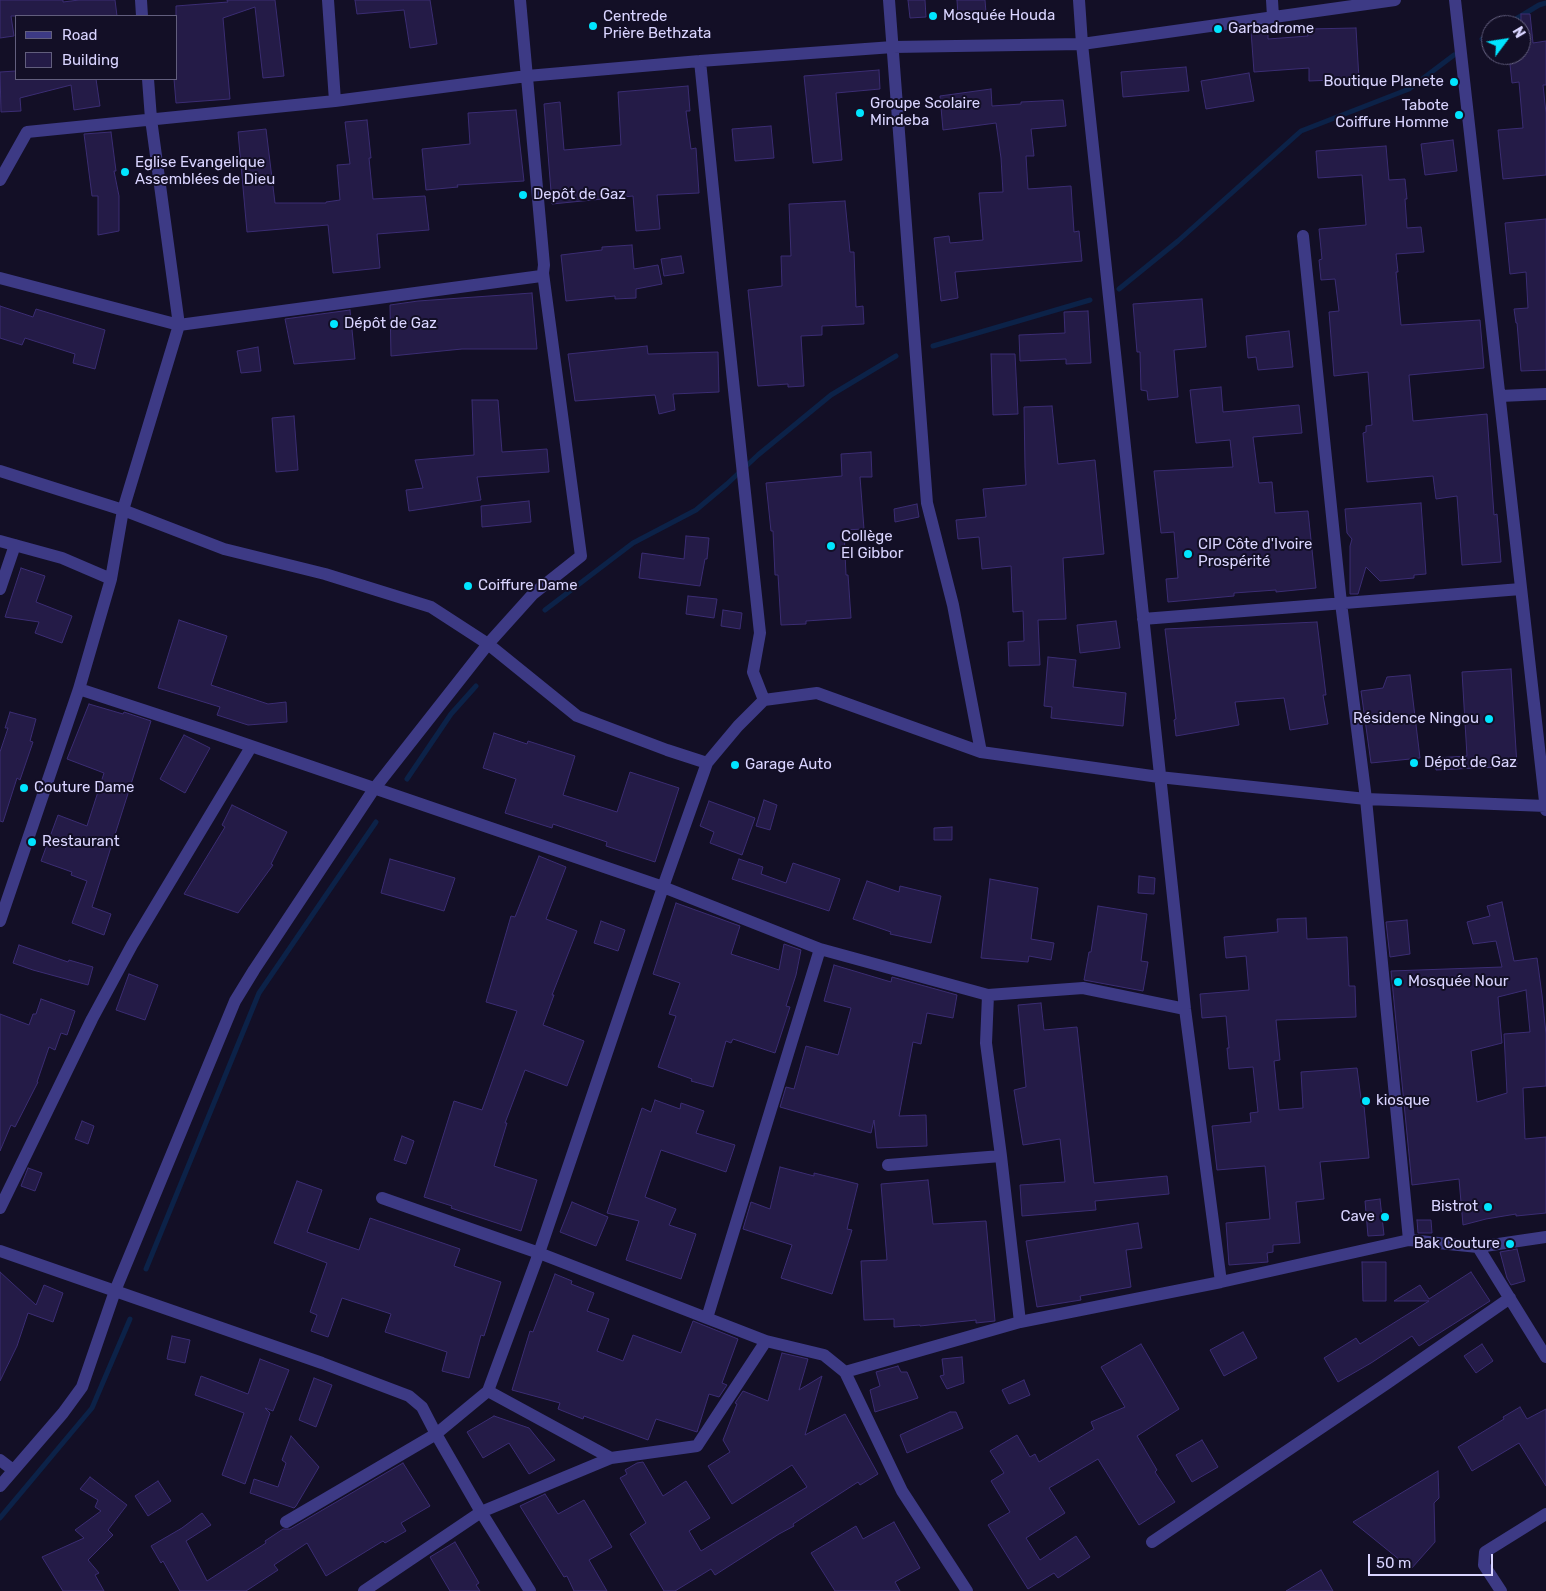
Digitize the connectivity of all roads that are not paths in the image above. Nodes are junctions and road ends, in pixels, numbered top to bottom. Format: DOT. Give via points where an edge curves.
graph roads {
  1 [pos="141,0"];
  2 [pos="328,0"];
  3 [pos="520,0"];
  4 [pos="889,0"];
  5 [pos="1079,0"];
  6 [pos="1272,0"];
  7 [pos="1394,0"];
  8 [pos="1455,0"];
  9 [pos="142,15"];
  10 [pos="1273,17"];
  11 [pos="1082,44"];
  12 [pos="894,47"];
  13 [pos="700,61"];
  14 [pos="527,76"];
  15 [pos="148,80"];
  16 [pos="334,101"];
  17 [pos="151,119"];
  18 [pos="0,180"];
  19 [pos="1303,236"];
  20 [pos="543,273"];
  21 [pos="0,278"];
  22 [pos="179,325"];
  23 [pos="1546,394"];
  24 [pos="1500,396"];
  25 [pos="3,473"];
  26 [pos="123,510"];
  27 [pos="0,541"];
  28 [pos="15,545"];
  29 [pos="111,579"];
  30 [pos="0,589"];
  31 [pos="1521,589"];
  32 [pos="1341,603"];
  33 [pos="1143,619"];
  34 [pos="488,644"];
  35 [pos="79,689"];
  36 [pos="764,700"];
  37 [pos="251,747"];
  38 [pos="981,752"];
  39 [pos="707,763"];
  40 [pos="1159,777"];
  41 [pos="374,789"];
  42 [pos="1366,799"];
  43 [pos="1546,807"];
  44 [pos="663,887"];
  45 [pos="0,921"];
  46 [pos="820,949"];
  47 [pos="988,995"];
  48 [pos="1185,1009"];
  49 [pos="1002,1156"];
  50 [pos="888,1165"];
  51 [pos="382,1198"];
  52 [pos="0,1208"];
  53 [pos="1546,1237"];
  54 [pos="1409,1240"];
  55 [pos="1478,1247"];
  56 [pos="0,1251"];
  57 [pos="539,1253"];
  58 [pos="1221,1282"];
  59 [pos="115,1291"];
  60 [pos="1510,1298"];
  61 [pos="707,1318"];
  62 [pos="1020,1322"];
  63 [pos="766,1341"];
  64 [pos="1546,1356"];
  65 [pos="845,1372"];
  66 [pos="488,1391"];
  67 [pos="436,1434"];
  68 [pos="611,1458"];
  69 [pos="0,1460"];
  70 [pos="13,1470"];
  71 [pos="0,1486"];
  72 [pos="481,1512"];
  73 [pos="1546,1514"];
  74 [pos="286,1522"];
  75 [pos="1152,1542"];
  76 [pos="364,1591"];
  77 [pos="530,1591"];
  78 [pos="968,1591"];
  79 [pos="1500,1591"];
  1 -- 9 [label="street"];
  2 -- 16 [label="street"];
  3 -- 14 [label="street"];
  4 -- 12 [label="street"];
  5 -- 11 [label="street"];
  6 -- 10 [label="street"];
  7 -- 10 [label="street"];
  8 -- 24 [label="street"];
  10 -- 11 [label="street"];
  11 -- 12 [label="street"];
  11 -- 33 [label="street"];
  12 -- 13 [label="street"];
  12 -- 38 [label="street" via="927,503 953,605"];
  13 -- 14 [label="street"];
  13 -- 36 [label="street" via="760,633 753,672"];
  14 -- 16 [label="street"];
  14 -- 20 [label="street"];
  15 -- 17 [label="street"];
  16 -- 17 [label="street"];
  17 -- 18 [label="street" via="27,132"];
  17 -- 22 [label="street"];
  19 -- 32 [label="street"];
  20 -- 22 [label="street" via="540,276"];
  20 -- 34 [label="street" via="580,556 533,594"];
  21 -- 22 [label="street"];
  22 -- 26 [label="street"];
  23 -- 24 [label="street"];
  24 -- 31 [label="street"];
  25 -- 26 [label="street"];
  26 -- 29 [label="street"];
  26 -- 34 [label="street" via="224,549 325,574 431,607"];
  27 -- 28 [label="street"];
  28 -- 29 [label="street" via="62,558"];
  28 -- 30 [label="street"];
  29 -- 35 [label="street"];
  31 -- 32 [label="street"];
  31 -- 43 [label="street"];
  32 -- 33 [label="street"];
  32 -- 42 [label="street"];
  33 -- 40 [label="street"];
  34 -- 39 [label="street" via="577,716"];
  34 -- 41 [label="street"];
  35 -- 37 [label="street"];
  35 -- 45 [label="street"];
  36 -- 38 [label="street" via="817,693"];
  36 -- 39 [label="street"];
  37 -- 41 [label="street"];
  37 -- 52 [label="street" via="123,961"];
  38 -- 40 [label="street"];
  39 -- 44 [label="street"];
  40 -- 42 [label="street"];
  40 -- 48 [label="street"];
  41 -- 44 [label="street"];
  41 -- 59 [label="street" via="235,1001"];
  42 -- 43 [label="street"];
  42 -- 54 [label="street"];
  44 -- 46 [label="street"];
  44 -- 57 [label="street"];
  46 -- 47 [label="street"];
  46 -- 61 [label="street"];
  47 -- 48 [label="street" via="1083,988"];
  47 -- 49 [label="street" via="986,1043"];
  48 -- 58 [label="street"];
  49 -- 50 [label="street"];
  49 -- 62 [label="street"];
  51 -- 57 [label="street"];
  53 -- 55 [label="street"];
  54 -- 55 [label="street"];
  54 -- 58 [label="street"];
  55 -- 60 [label="street"];
  56 -- 59 [label="street"];
  57 -- 61 [label="street"];
  57 -- 66 [label="street"];
  58 -- 62 [label="street"];
  59 -- 67 [label="street" via="409,1396 422,1407"];
  59 -- 70 [label="street" via="82,1386"];
  60 -- 64 [label="street"];
  60 -- 75 [label="street"];
  61 -- 63 [label="street"];
  62 -- 65 [label="street"];
  63 -- 65 [label="street" via="824,1355"];
  63 -- 68 [label="street" via="697,1446"];
  65 -- 78 [label="street" via="902,1491"];
  66 -- 67 [label="street"];
  66 -- 68 [label="street"];
  67 -- 72 [label="street"];
  67 -- 74 [label="street"];
  68 -- 72 [label="street"];
  69 -- 70 [label="street"];
  70 -- 71 [label="street"];
  72 -- 76 [label="street"];
  72 -- 77 [label="street"];
  73 -- 79 [label="street" via="1485,1552 1484,1565"];
}
